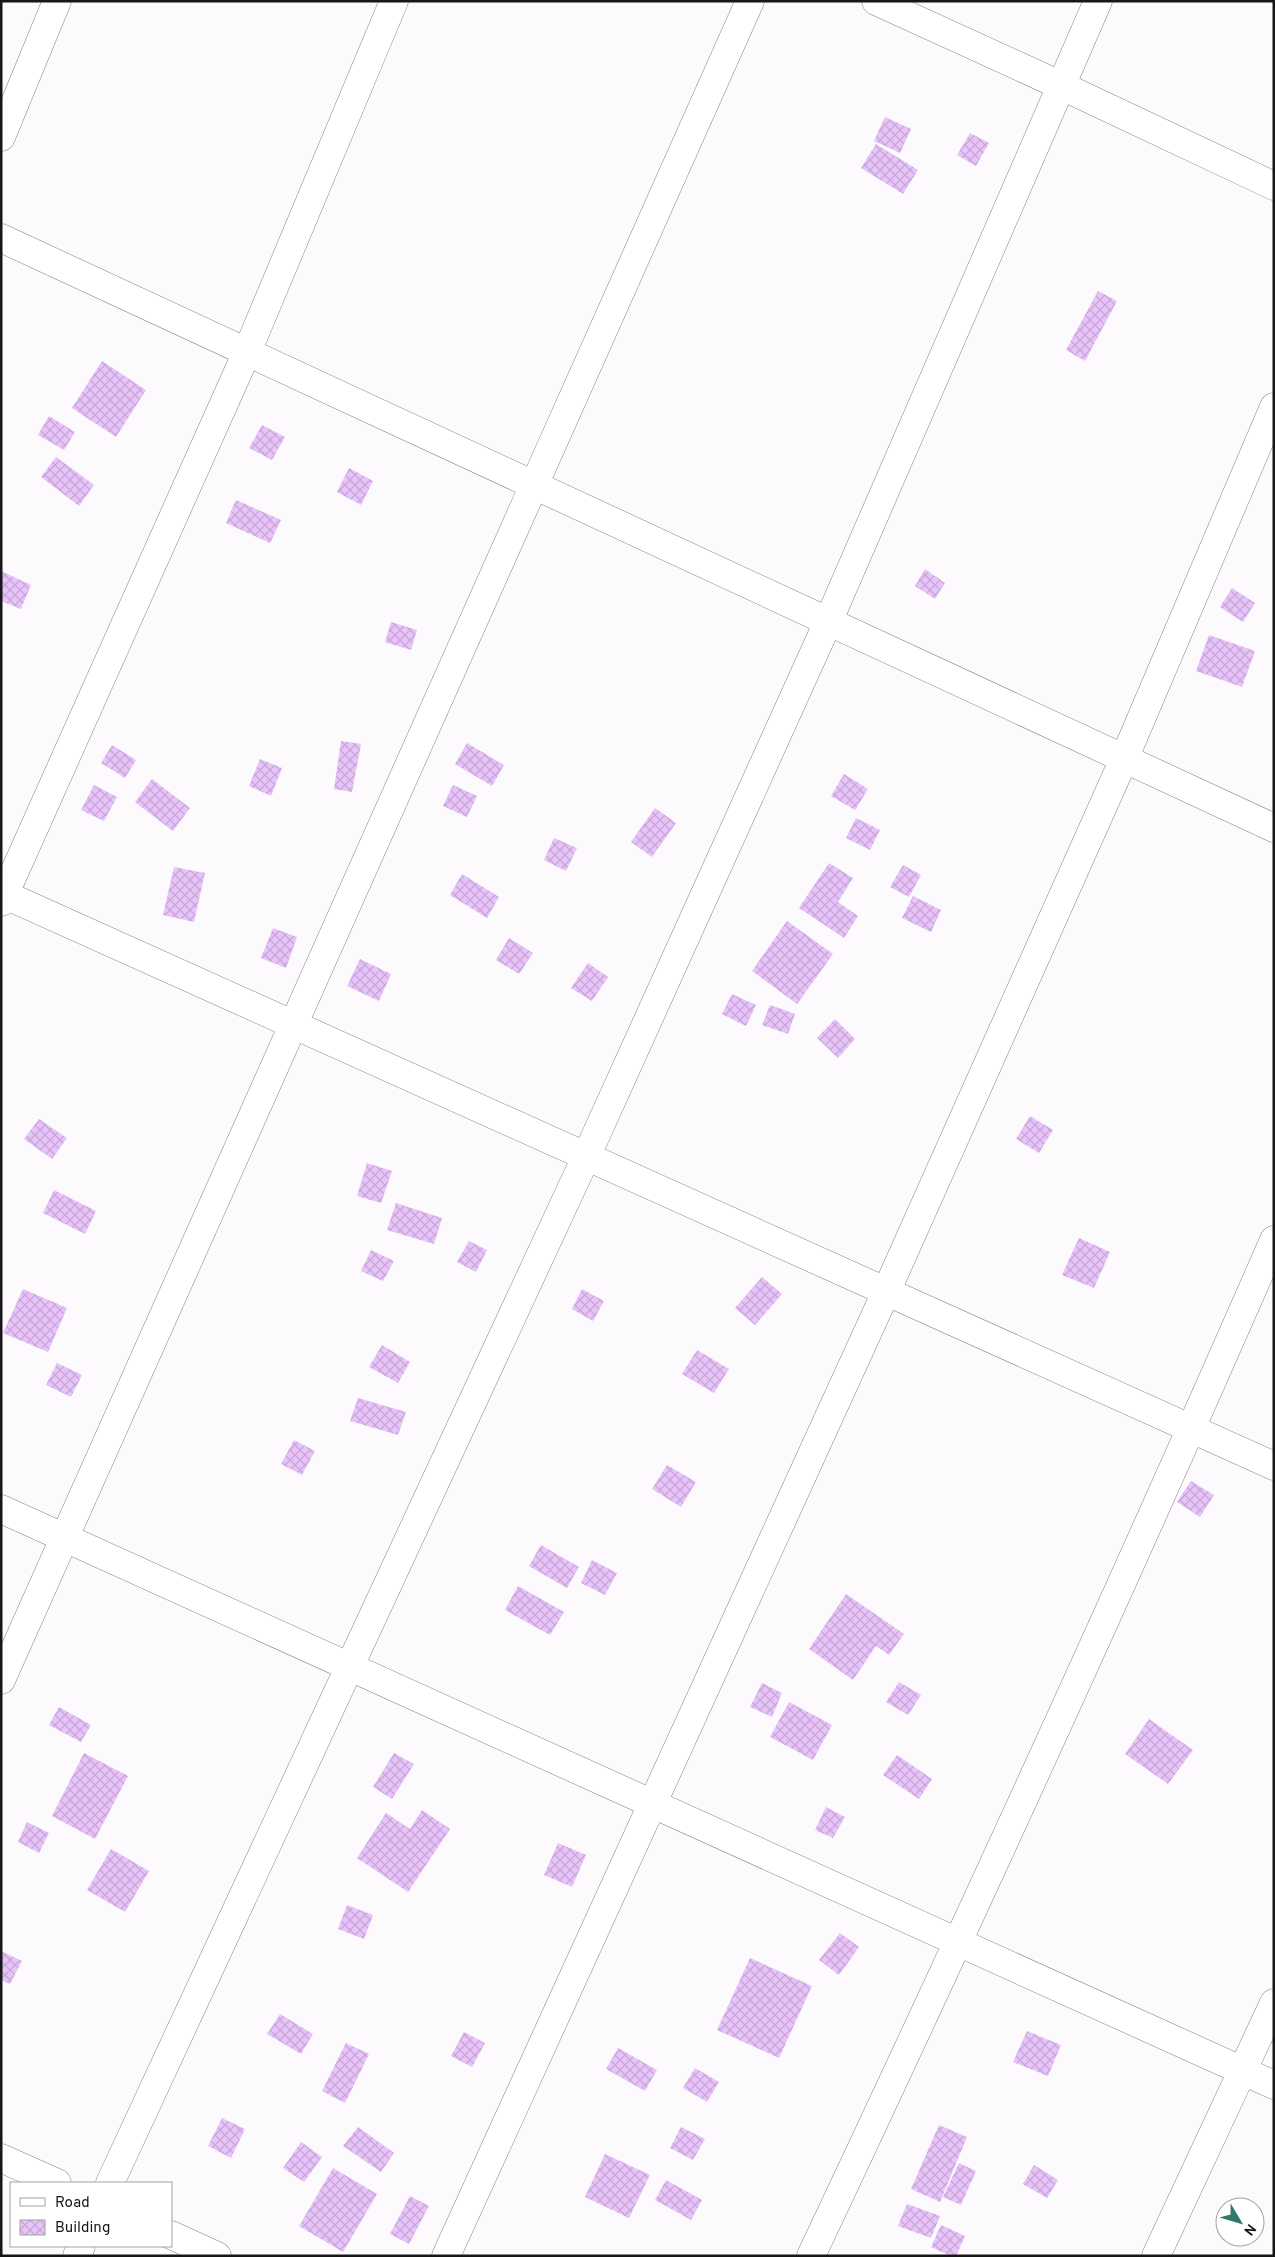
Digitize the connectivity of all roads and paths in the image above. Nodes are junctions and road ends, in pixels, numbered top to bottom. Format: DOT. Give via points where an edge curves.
graph roads {
  1 [pos="57,1"];
  2 [pos="394,1"];
  3 [pos="750,1"];
  4 [pos="876,1"];
  5 [pos="1098,1"];
  6 [pos="1062,86"];
  7 [pos="1,137"];
  8 [pos="1274,186"];
  9 [pos="1,238"];
  10 [pos="248,352"];
  11 [pos="1274,407"];
  12 [pos="533,485"];
  13 [pos="828,622"];
  14 [pos="1124,759"];
  15 [pos="1274,828"];
  16 [pos="2,896"];
  17 [pos="295,1025"];
  18 [pos="586,1157"];
  19 [pos="1274,1240"];
  20 [pos="886,1292"];
  21 [pos="1191,1429"];
  22 [pos="1274,1466"];
  23 [pos="1,1509"];
  24 [pos="64,1537"];
  25 [pos="350,1667"];
  26 [pos="1,1680"];
  27 [pos="654,1804"];
  28 [pos="959,1942"];
  29 [pos="1274,2003"];
  30 [pos="1244,2071"];
  31 [pos="1274,2084"];
  32 [pos="1,2158"];
  33 [pos="54,2182"];
  34 [pos="110,2182"];
  35 [pos="172,2235"];
  36 [pos="217,2256"];
  37 [pos="446,2256"];
  38 [pos="812,2256"];
  39 [pos="1156,2256"];
  1 -- 7 [label="street"];
  2 -- 10 [label="street"];
  3 -- 12 [label="street"];
  4 -- 6 [label="street"];
  5 -- 6 [label="street"];
  6 -- 8 [label="street"];
  6 -- 13 [label="street"];
  9 -- 10 [label="street"];
  10 -- 12 [label="street"];
  10 -- 16 [label="street"];
  11 -- 14 [label="street"];
  12 -- 13 [label="street"];
  12 -- 17 [label="street"];
  13 -- 14 [label="street"];
  13 -- 18 [label="street"];
  14 -- 15 [label="street"];
  14 -- 20 [label="street"];
  16 -- 17 [label="street"];
  17 -- 18 [label="street"];
  17 -- 24 [label="street"];
  18 -- 20 [label="street"];
  18 -- 25 [label="street"];
  19 -- 21 [label="street"];
  20 -- 21 [label="street"];
  20 -- 27 [label="street"];
  21 -- 22 [label="street"];
  21 -- 28 [label="street"];
  23 -- 24 [label="street"];
  24 -- 25 [label="street"];
  24 -- 26 [label="street"];
  25 -- 27 [label="street"];
  25 -- 34 [label="street"];
  27 -- 28 [label="street"];
  27 -- 37 [label="street"];
  28 -- 30 [label="street"];
  28 -- 38 [label="street"];
  29 -- 30 [label="street"];
  30 -- 31 [label="street"];
  30 -- 39 [label="street"];
  32 -- 33 [label="street"];
  35 -- 36 [label="street"];
}
